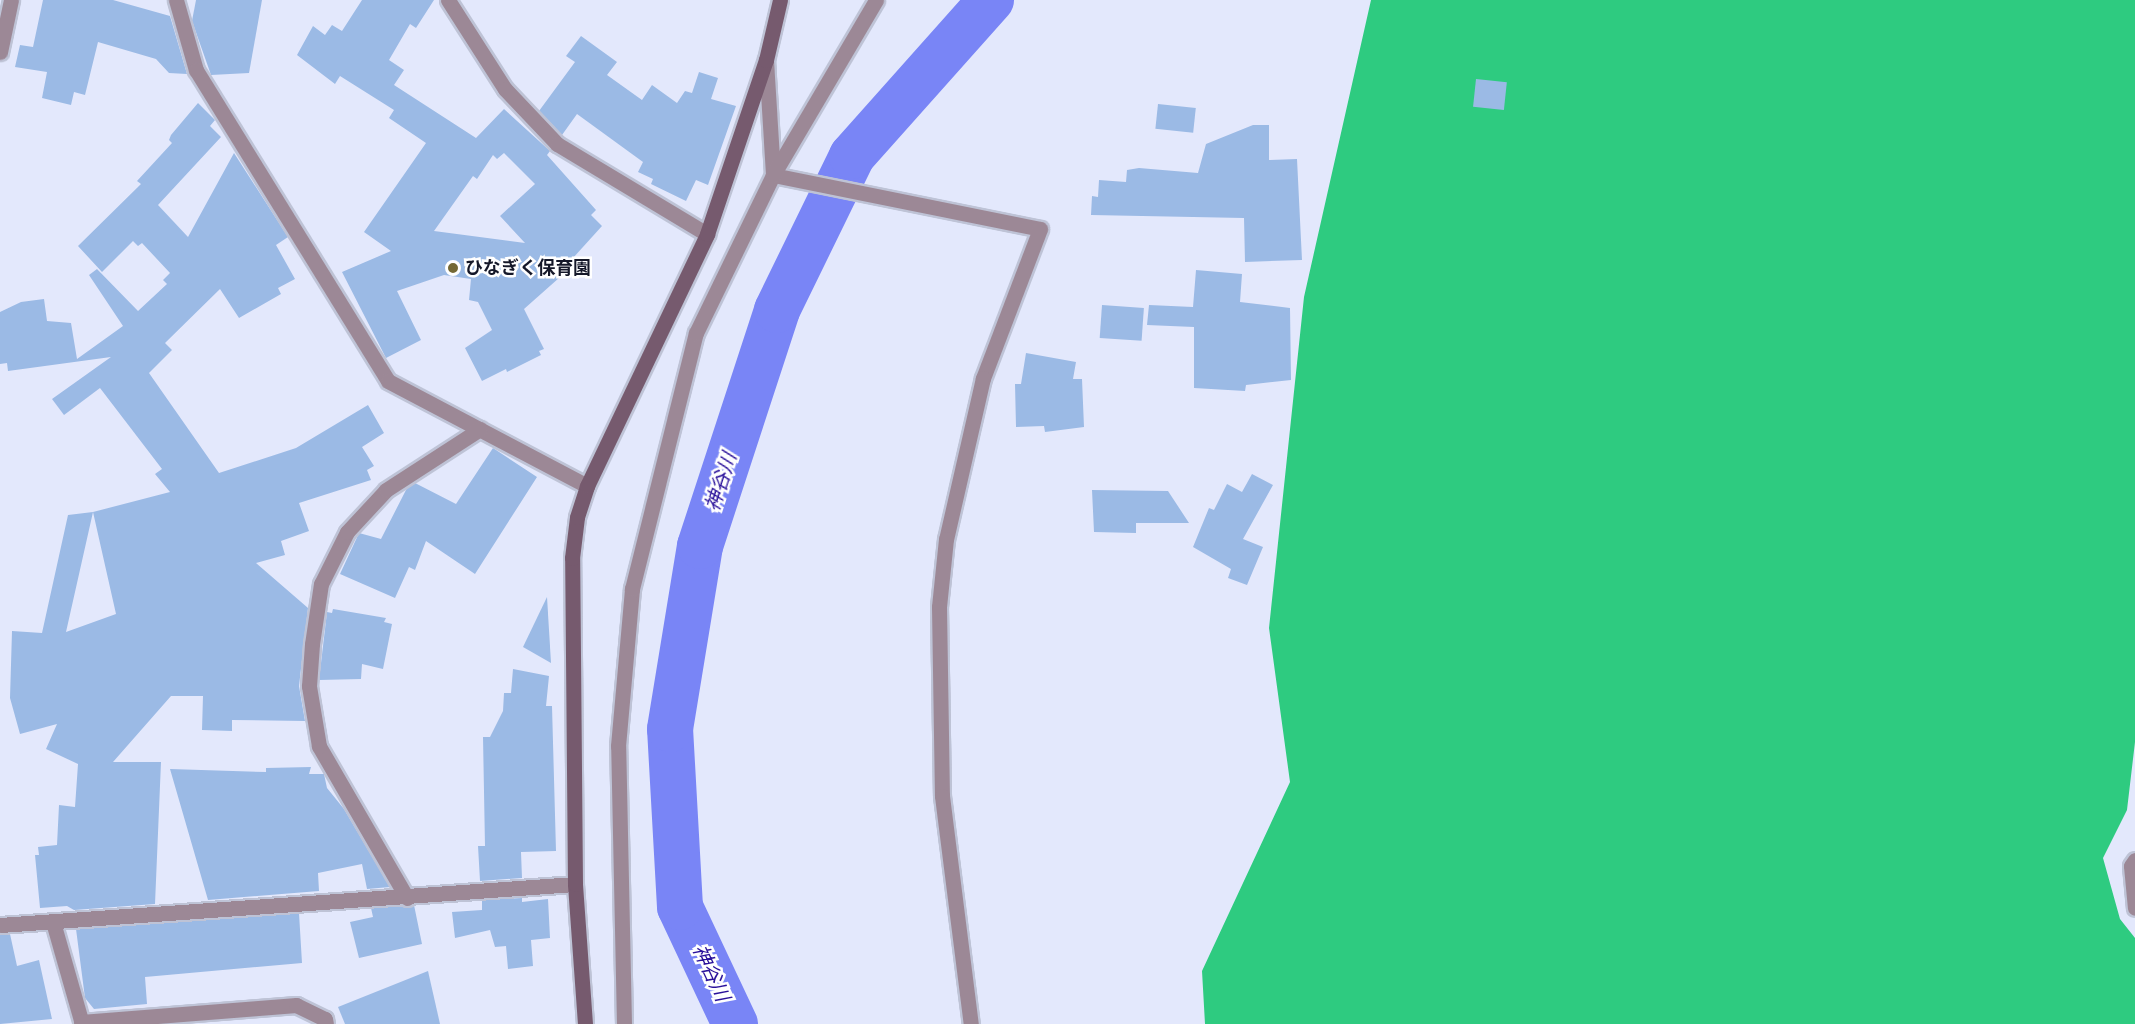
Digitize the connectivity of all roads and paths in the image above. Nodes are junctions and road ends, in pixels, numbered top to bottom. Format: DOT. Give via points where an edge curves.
graph roads {
  1 [pos="11,0"];
  2 [pos="176,0"];
  3 [pos="448,0"];
  4 [pos="780,0"];
  5 [pos="876,0"];
  6 [pos="0,52"];
  7 [pos="766,60"];
  8 [pos="773,175"];
  9 [pos="707,234"];
  10 [pos="480,429"];
  11 [pos="588,486"];
  12 [pos="2135,860"];
  13 [pos="575,884"];
  14 [pos="407,898"];
  15 [pos="2135,908"];
  16 [pos="53,921"];
  17 [pos="0,925"];
  18 [pos="82,1023"];
  19 [pos="326,1024"];
  20 [pos="585,1024"];
  21 [pos="624,1024"];
  22 [pos="971,1024"];
  1 -- 6 [label="street"];
  2 -- 10 [label="street" via="196,70 388,381"];
  3 -- 9 [label="street" via="505,89 557,144"];
  4 -- 7 [label="street"];
  5 -- 8 [label="street"];
  7 -- 8 [label="street"];
  7 -- 9 [label="street"];
  8 -- 21 [label="street" via="696,333 632,590 618,746"];
  8 -- 22 [label="street" via="1040,229 983,378 946,538 939,607 942,796"];
  9 -- 11 [label="street"];
  10 -- 11 [label="street"];
  10 -- 14 [label="street" via="386,490 347,532 321,584 309,686 319,746"];
  11 -- 13 [label="street" via="577,517 572,558"];
  12 -- 15 [label="street"];
  13 -- 14 [label="street"];
  13 -- 20 [label="street"];
  14 -- 16 [label="street"];
  16 -- 17 [label="street"];
  16 -- 18 [label="street"];
  18 -- 19 [label="street" via="296,1005 325,1019"];
}
